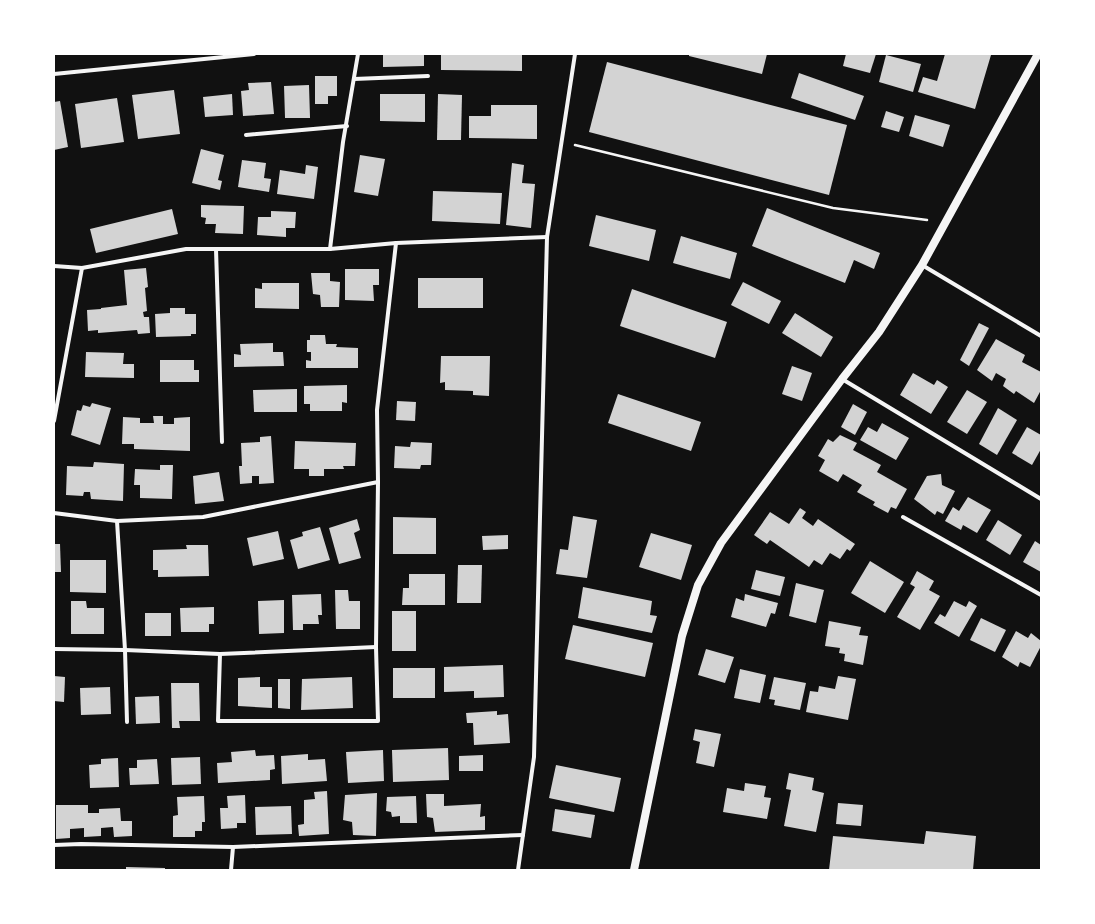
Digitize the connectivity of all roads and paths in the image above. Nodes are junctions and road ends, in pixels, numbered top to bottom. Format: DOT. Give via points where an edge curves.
graph roads {
  1 [pos="254,54"];
  2 [pos="358,54"];
  3 [pos="575,54"];
  4 [pos="1038,54"];
  5 [pos="54,74"];
  6 [pos="428,76"];
  7 [pos="354,79"];
  8 [pos="347,126"];
  9 [pos="246,135"];
  10 [pos="562,142"];
  11 [pos="945,222"];
  12 [pos="548,237"];
  13 [pos="396,243"];
  14 [pos="216,249"];
  15 [pos="330,249"];
  16 [pos="922,265"];
  17 [pos="54,266"];
  18 [pos="82,268"];
  19 [pos="1041,336"];
  20 [pos="842,379"];
  21 [pos="54,421"];
  22 [pos="222,442"];
  23 [pos="378,482"];
  24 [pos="1041,499"];
  25 [pos="54,513"];
  26 [pos="903,518"];
  27 [pos="117,521"];
  28 [pos="1041,595"];
  29 [pos="376,647"];
  30 [pos="54,649"];
  31 [pos="125,650"];
  32 [pos="220,654"];
  33 [pos="127,722"];
  34 [pos="522,835"];
  35 [pos="54,845"];
  36 [pos="233,846"];
  37 [pos="231,870"];
  38 [pos="518,870"];
  39 [pos="634,870"];
  1 -- 5 [label="street"];
  2 -- 7 [label="street"];
  3 -- 10 [label="street"];
  4 -- 11 [label="main road"];
  6 -- 7 [label="street"];
  7 -- 8 [label="street"];
  8 -- 9 [label="street"];
  8 -- 15 [label="street"];
  10 -- 11 [label="path" via="833,208"];
  10 -- 12 [label="street"];
  11 -- 16 [label="main road"];
  12 -- 13 [label="street"];
  12 -- 34 [label="street" via="534,757"];
  13 -- 15 [label="street"];
  13 -- 23 [label="street" via="377,410"];
  14 -- 15 [label="street"];
  14 -- 18 [label="street" via="186,249"];
  14 -- 22 [label="street"];
  16 -- 19 [label="street"];
  16 -- 20 [label="main road" via="879,332"];
  17 -- 18 [label="street"];
  18 -- 21 [label="street"];
  20 -- 24 [label="street"];
  20 -- 39 [label="main road" via="721,543 698,585 682,636"];
  23 -- 27 [label="street" via="203,517"];
  23 -- 29 [label="street"];
  25 -- 27 [label="street"];
  26 -- 28 [label="street"];
  27 -- 31 [label="street"];
  29 -- 32 [label="street"];
  29 -- 32 [label="street" via="378,721 218,721"];
  30 -- 31 [label="street"];
  31 -- 32 [label="street"];
  31 -- 33 [label="street"];
  34 -- 36 [label="street"];
  34 -- 38 [label="street"];
  35 -- 36 [label="street"];
  36 -- 37 [label="street"];
}
